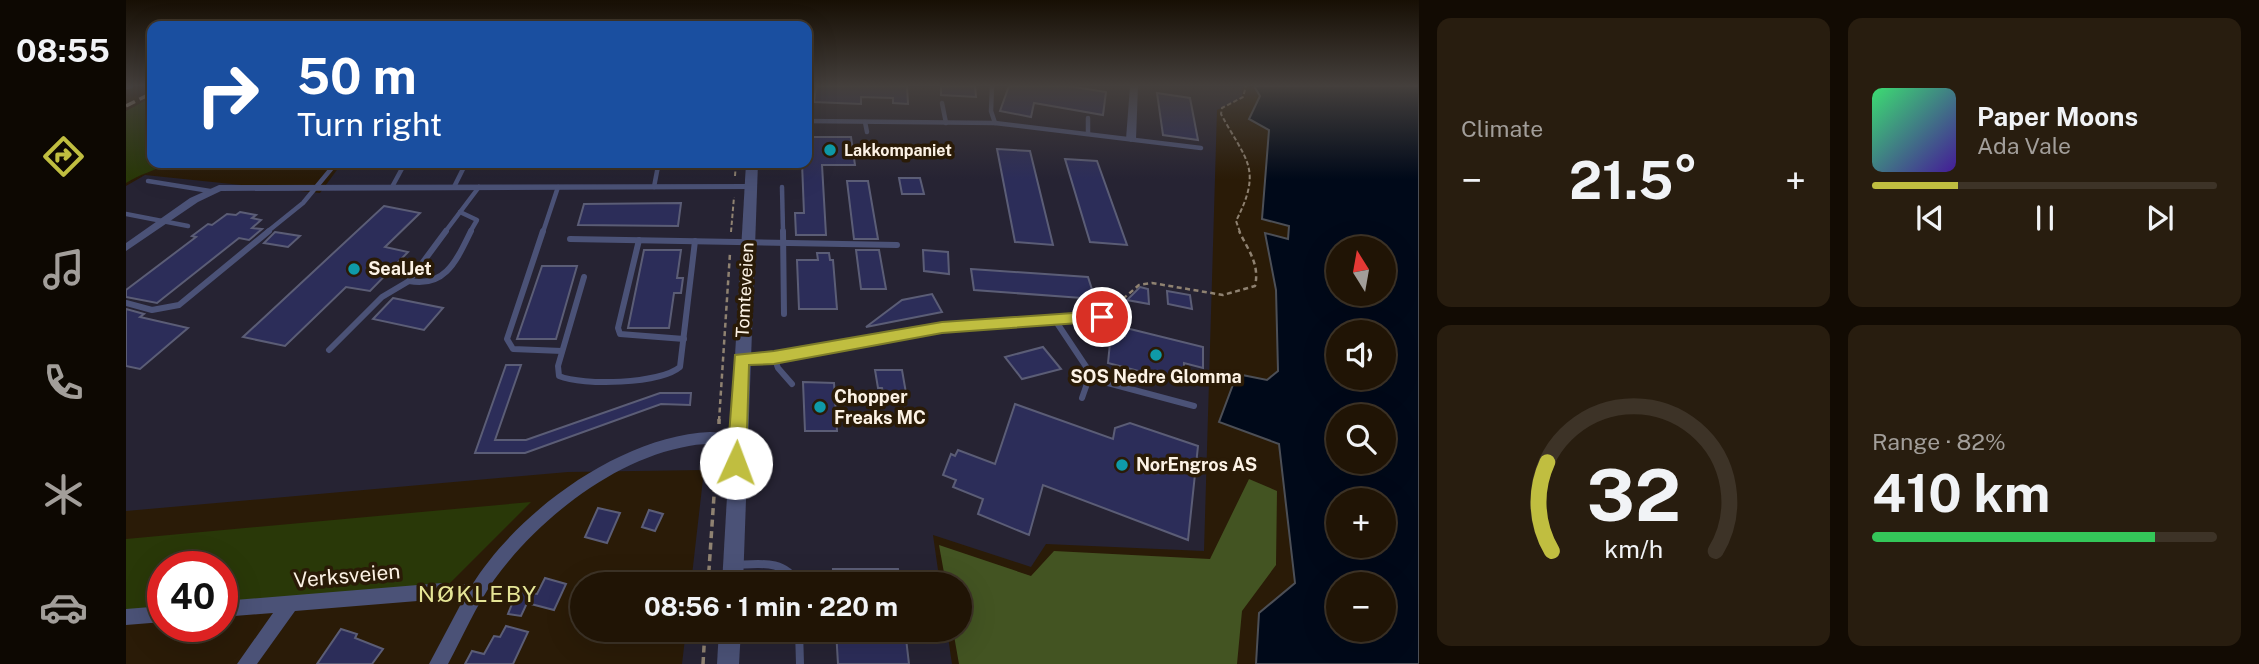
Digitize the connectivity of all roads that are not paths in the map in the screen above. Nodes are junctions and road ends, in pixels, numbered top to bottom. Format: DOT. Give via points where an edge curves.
graph roads {
  1 [pos="876,117"];
  2 [pos="945,117"];
  3 [pos="993,117"];
  4 [pos="1133,117"];
  5 [pos="1087,118"];
  6 [pos="812,121"];
  7 [pos="865,122"];
  8 [pos="876,122"];
  9 [pos="946,123"];
  10 [pos="995,123"];
  11 [pos="867,132"];
  12 [pos="1088,133"];
  13 [pos="1132,139"];
  14 [pos="1201,148"];
  15 [pos="332,168"];
  16 [pos="402,168"];
  17 [pos="464,168"];
  18 [pos="658,168"];
  19 [pos="750,168"];
  20 [pos="148,181"];
  21 [pos="317,187"];
  22 [pos="391,187"];
  23 [pos="454,187"];
  24 [pos="479,187"];
  25 [pos="558,187"];
  26 [pos="654,187"];
  27 [pos="743,187"];
  28 [pos="782,187"];
  29 [pos="210,191"];
  30 [pos="460,212"];
  31 [pos="126,214"];
  32 [pos="165,220"];
  33 [pos="188,226"];
  34 [pos="570,239"];
  35 [pos="639,240"];
  36 [pos="695,241"];
  37 [pos="739,241"];
  38 [pos="783,241"];
  39 [pos="897,245"];
  40 [pos="126,248"];
  41 [pos="584,277"];
  42 [pos="408,281"];
  43 [pos="126,303"];
  44 [pos="784,314"];
  45 [pos="1102,317"];
  46 [pos="1055,320"];
  47 [pos="684,339"];
  48 [pos="329,350"];
  49 [pos="562,351"];
  50 [pos="774,358"];
  51 [pos="741,360"];
  52 [pos="1089,378"];
  53 [pos="792,384"];
  54 [pos="1082,398"];
  55 [pos="1194,406"];
  56 [pos="737,438"];
  57 [pos="733,565"];
  58 [pos="733,572"];
  59 [pos="791,572"];
  60 [pos="475,593"];
  61 [pos="292,603"];
  62 [pos="238,608"];
  63 [pos="147,615"];
  64 [pos="126,617"];
  65 [pos="729,642"];
  66 [pos="799,642"];
  67 [pos="246,664"];
  68 [pos="438,664"];
  69 [pos="728,664"];
  70 [pos="800,664"];
  1 -- 8 [label="lane"];
  2 -- 9 [label="lane"];
  3 -- 10 [label="lane"];
  4 -- 13 [label="street"];
  5 -- 12 [label="lane"];
  6 -- 7 [label="lane"];
  7 -- 8 [label="lane"];
  7 -- 11 [label="lane"];
  8 -- 9 [label="lane"];
  9 -- 10 [label="lane"];
  10 -- 12 [label="lane"];
  12 -- 13 [label="lane"];
  13 -- 14 [label="lane"];
  15 -- 21 [label="lane"];
  16 -- 22 [label="lane"];
  17 -- 23 [label="lane"];
  18 -- 26 [label="lane"];
  19 -- 27 [label="street, Tomteveien"];
  20 -- 29 [label="lane"];
  21 -- 22 [label="street"];
  21 -- 29 [label="street"];
  21 -- 43 [label="lane" via="179,305 152,310"];
  22 -- 23 [label="street"];
  23 -- 24 [label="street"];
  24 -- 25 [label="street"];
  24 -- 30 [label="lane"];
  25 -- 26 [label="street"];
  25 -- 49 [label="lane" via="507,339 513,349"];
  26 -- 27 [label="street"];
  27 -- 37 [label="street, Tomteveien"];
  28 -- 38 [label="lane"];
  29 -- 32 [label="street"];
  30 -- 42 [label="lane"];
  30 -- 42 [label="lane" via="477,220 446,275 421,286"];
  31 -- 32 [label="lane"];
  32 -- 33 [label="lane"];
  32 -- 40 [label="street"];
  34 -- 35 [label="lane"];
  35 -- 36 [label="lane"];
  35 -- 47 [label="lane" via="620,334"];
  36 -- 37 [label="lane"];
  36 -- 47 [label="lane"];
  37 -- 38 [label="lane"];
  37 -- 51 [label="street, Tomteveien"];
  38 -- 39 [label="lane"];
  38 -- 44 [label="lane"];
  41 -- 49 [label="lane"];
  42 -- 48 [label="lane" via="382,297"];
  45 -- 46 [label="street"];
  46 -- 50 [label="street" via="930,329"];
  46 -- 52 [label="lane" via="1083,359"];
  47 -- 49 [label="lane" via="680,367 672,376 657,379 566,379 558,372"];
  50 -- 51 [label="street"];
  50 -- 53 [label="lane"];
  51 -- 56 [label="street, Tomteveien"];
  52 -- 54 [label="lane"];
  52 -- 55 [label="lane"];
  56 -- 57 [label="street, Tomteveien"];
  56 -- 60 [label="street" via="685,440 600,476 529,528 507,549"];
  57 -- 58 [label="street, Tomteveien"];
  57 -- 59 [label="lane" via="785,567"];
  60 -- 61 [label="street, Verksveien" via="442,591"];
  60 -- 68 [label="street"];
  61 -- 62 [label="street, Verksveien"];
  61 -- 67 [label="street"];
  63 -- 64 [label="street"];
  65 -- 69 [label="street"];
  66 -- 70 [label="lane"];
}
